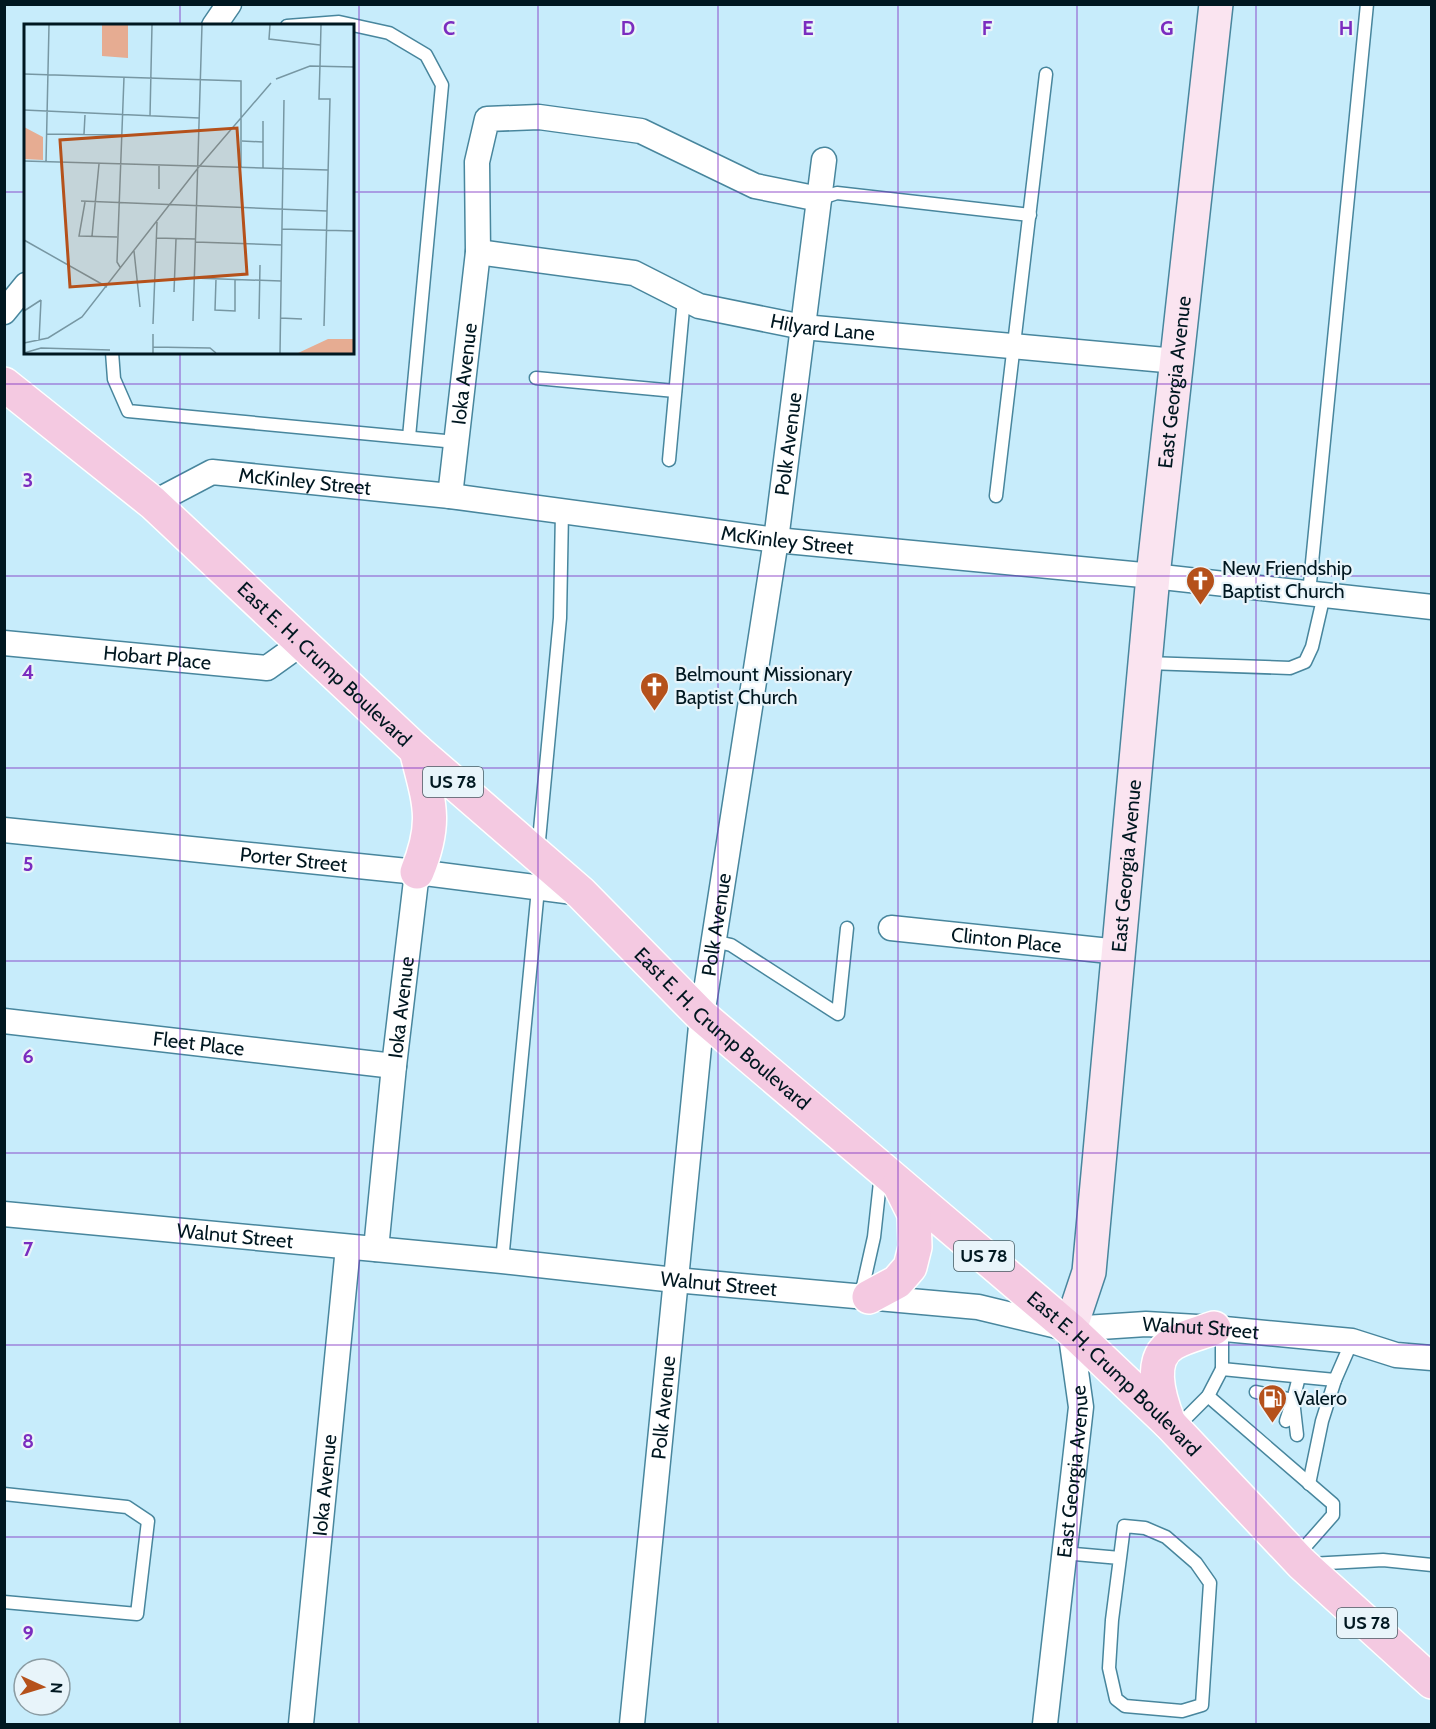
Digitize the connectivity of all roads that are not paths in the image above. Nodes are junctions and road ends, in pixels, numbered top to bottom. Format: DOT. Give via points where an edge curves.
graph roads {
  1 [pos="229,4"];
  2 [pos="1216,4"];
  3 [pos="1368,4"];
  4 [pos="215,24"];
  5 [pos="313,24"];
  6 [pos="348,24"];
  7 [pos="354,25"];
  8 [pos="1046,74"];
  9 [pos="824,160"];
  10 [pos="819,199"];
  11 [pos="1030,215"];
  12 [pos="478,252"];
  13 [pos="24,287"];
  14 [pos="684,298"];
  15 [pos="4,312"];
  16 [pos="803,327"];
  17 [pos="1014,346"];
  18 [pos="112,354"];
  19 [pos="1176,361"];
  20 [pos="536,378"];
  21 [pos="4,384"];
  22 [pos="675,391"];
  23 [pos="409,437"];
  24 [pos="456,442"];
  25 [pos="669,460"];
  26 [pos="450,496"];
  27 [pos="996,496"];
  28 [pos="153,503"];
  29 [pos="562,511"];
  30 [pos="776,540"];
  31 [pos="1153,576"];
  32 [pos="1316,594"];
  33 [pos="1431,607"];
  34 [pos="4,643"];
  35 [pos="302,643"];
  36 [pos="1145,663"];
  37 [pos="416,750"];
  38 [pos="4,830"];
  39 [pos="537,854"];
  40 [pos="417,872"];
  41 [pos="538,889"];
  42 [pos="581,893"];
  43 [pos="847,928"];
  44 [pos="891,928"];
  45 [pos="714,941"];
  46 [pos="1119,952"];
  47 [pos="702,1016"];
  48 [pos="4,1021"];
  49 [pos="394,1066"];
  50 [pos="890,1176"];
  51 [pos="5,1214"];
  52 [pos="4,1219"];
  53 [pos="348,1247"];
  54 [pos="376,1249"];
  55 [pos="502,1262"];
  56 [pos="675,1280"];
  57 [pos="865,1297"];
  58 [pos="1070,1329"];
  59 [pos="1218,1329"];
  60 [pos="1352,1341"];
  61 [pos="1431,1358"];
  62 [pos="1222,1369"];
  63 [pos="1299,1377"];
  64 [pos="1335,1380"];
  65 [pos="1256,1392"];
  66 [pos="1208,1396"];
  67 [pos="1293,1400"];
  68 [pos="1269,1405"];
  69 [pos="1286,1421"];
  70 [pos="1172,1426"];
  71 [pos="1297,1435"];
  72 [pos="1310,1484"];
  73 [pos="4,1494"];
  74 [pos="1063,1553"];
  75 [pos="1120,1558"];
  76 [pos="1299,1561"];
  77 [pos="1431,1565"];
  78 [pos="4,1602"];
  79 [pos="1431,1682"];
  80 [pos="301,1725"];
  81 [pos="632,1725"];
  82 [pos="1046,1725"];
  1 -- 4 [label="street"];
  2 -- 19 [label="street, East Georgia Avenue"];
  3 -- 32 [label="lane"];
  5 -- 6 [label="lane"];
  7 -- 23 [label="lane" via="389,33 426,55 442,85"];
  8 -- 11 [label="lane"];
  9 -- 10 [label="street, Polk Avenue"];
  10 -- 11 [label="lane" via="837,193"];
  10 -- 12 [label="street" via="755,186 641,131 540,117 487,119 477,162"];
  10 -- 16 [label="street, Polk Avenue"];
  11 -- 17 [label="lane"];
  12 -- 14 [label="street, Hilyard Lane" via="634,273"];
  12 -- 24 [label="street, Ioka Avenue"];
  13 -- 15 [label="street"];
  14 -- 16 [label="street, Hilyard Lane" via="699,306"];
  14 -- 22 [label="lane"];
  16 -- 17 [label="street, Hilyard Lane"];
  16 -- 30 [label="street, Polk Avenue"];
  17 -- 19 [label="street, Hilyard Lane"];
  17 -- 27 [label="lane"];
  18 -- 23 [label="lane" via="114,379 128,411"];
  19 -- 31 [label="street, East Georgia Avenue"];
  20 -- 22 [label="lane"];
  21 -- 28 [label="main road, East E. H. Crump Boulevard / US 78"];
  22 -- 25 [label="lane"];
  23 -- 24 [label="lane"];
  24 -- 26 [label="street, Ioka Avenue"];
  26 -- 28 [label="street, McKinley Street" via="212,472"];
  26 -- 29 [label="street, McKinley Street"];
  28 -- 35 [label="main road, East E. H. Crump Boulevard / US 78"];
  29 -- 30 [label="street, McKinley Street"];
  29 -- 39 [label="lane" via="560,618"];
  30 -- 31 [label="street, McKinley Street"];
  30 -- 45 [label="street, Polk Avenue"];
  31 -- 32 [label="street, McKinley Street"];
  31 -- 36 [label="street, East Georgia Avenue"];
  32 -- 33 [label="street, McKinley Street"];
  32 -- 36 [label="lane" via="1312,647 1305,662 1290,668"];
  34 -- 35 [label="street, Hobart Place" via="267,668"];
  35 -- 37 [label="main road, East E. H. Crump Boulevard / US 78"];
  36 -- 46 [label="street, East Georgia Avenue"];
  37 -- 39 [label="main road, East E. H. Crump Boulevard / US 78"];
  37 -- 40 [label="main road" via="430,809 430,830"];
  38 -- 40 [label="street, Porter Street"];
  39 -- 42 [label="main road, East E. H. Crump Boulevard / US 78"];
  40 -- 41 [label="street, Porter Street"];
  40 -- 49 [label="street, Ioka Avenue"];
  41 -- 42 [label="street, Porter Street"];
  41 -- 55 [label="lane"];
  42 -- 47 [label="main road, East E. H. Crump Boulevard / US 78"];
  43 -- 45 [label="lane" via="838,1014 731,945"];
  44 -- 46 [label="street, Clinton Place"];
  45 -- 47 [label="street, Polk Avenue"];
  46 -- 58 [label="street, East Georgia Avenue" via="1089,1272"];
  47 -- 50 [label="main road, East E. H. Crump Boulevard / US 78"];
  47 -- 56 [label="street, Polk Avenue"];
  48 -- 49 [label="street, Fleet Place"];
  49 -- 54 [label="street, Ioka Avenue"];
  50 -- 57 [label="lane" via="874,1237"];
  50 -- 57 [label="main road" via="914,1214 915,1247 910,1267 897,1282"];
  50 -- 58 [label="main road, East E. H. Crump Boulevard / US 78"];
  51 -- 52 [label="street"];
  51 -- 53 [label="street, Walnut Street"];
  53 -- 54 [label="street, Walnut Street"];
  53 -- 80 [label="street, Ioka Avenue"];
  54 -- 55 [label="street, Walnut Street"];
  55 -- 56 [label="street, Walnut Street"];
  56 -- 57 [label="street, Walnut Street"];
  56 -- 81 [label="street, Polk Avenue"];
  57 -- 58 [label="street, Walnut Street" via="978,1306"];
  58 -- 59 [label="street, Walnut Street" via="1146,1324"];
  58 -- 70 [label="main road, East E. H. Crump Boulevard / US 78"];
  58 -- 74 [label="street, East Georgia Avenue" via="1081,1407"];
  59 -- 60 [label="street, Walnut Street"];
  59 -- 62 [label="lane"];
  59 -- 70 [label="main road" via="1174,1343 1159,1359 1160,1402"];
  60 -- 61 [label="street, Walnut Street" via="1396,1355"];
  60 -- 64 [label="lane"];
  62 -- 63 [label="lane"];
  62 -- 66 [label="lane"];
  63 -- 64 [label="lane"];
  63 -- 67 [label="lane"];
  64 -- 72 [label="lane" via="1322,1421"];
  65 -- 67 [label="lane"];
  66 -- 70 [label="lane"];
  66 -- 72 [label="lane" via="1250,1425"];
  67 -- 68 [label="lane"];
  67 -- 69 [label="lane"];
  67 -- 71 [label="lane"];
  70 -- 76 [label="main road, East E. H. Crump Boulevard / US 78"];
  72 -- 76 [label="lane" via="1333,1504 1333,1515"];
  73 -- 78 [label="lane" via="127,1507 148,1521 137,1614"];
  74 -- 75 [label="lane"];
  74 -- 82 [label="street, East Georgia Avenue"];
  75 -- 75 [label="lane" via="1124,1526 1145,1528 1181,1550 1210,1583 1202,1705 1182,1711 1125,1706 1116,1699 1109,1668"];
  76 -- 77 [label="lane" via="1383,1560"];
  76 -- 79 [label="main road, East E. H. Crump Boulevard / US 78"];
}
